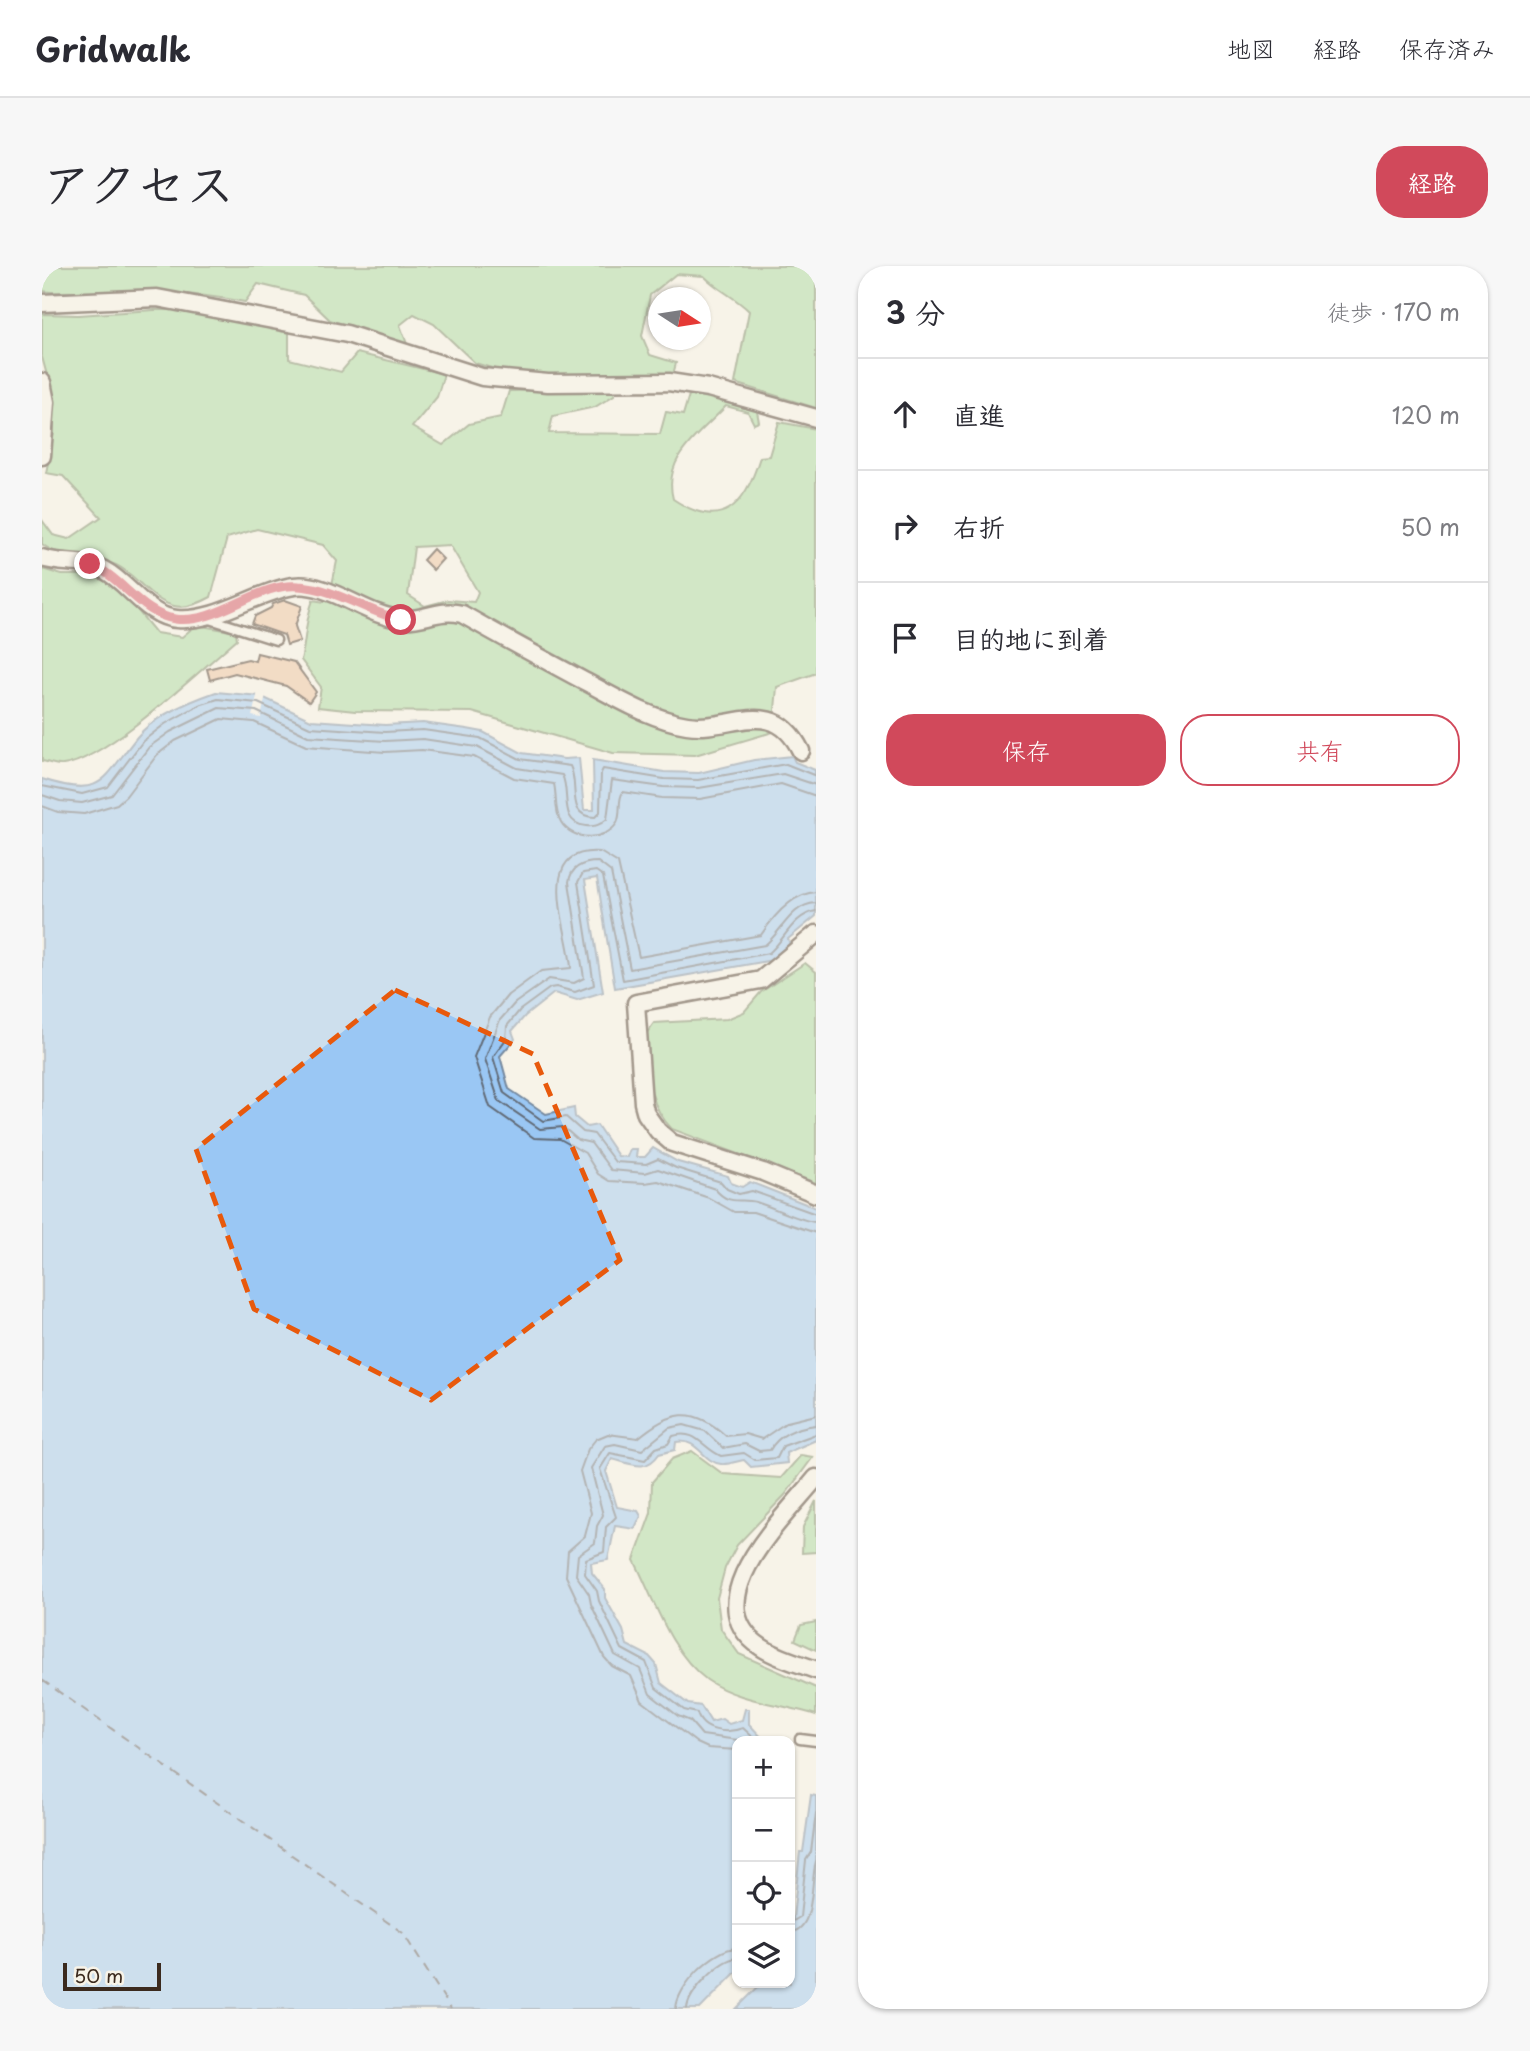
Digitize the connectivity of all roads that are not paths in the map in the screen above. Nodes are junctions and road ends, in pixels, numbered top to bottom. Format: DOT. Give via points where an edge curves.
graph roads {
  1 [pos="42,303"];
  2 [pos="42,382"];
  3 [pos="816,418"];
  4 [pos="42,456"];
  5 [pos="42,558"];
  6 [pos="201,616"];
  7 [pos="276,640"];
  8 [pos="801,751"];
  9 [pos="816,934"];
  10 [pos="816,1194"];
  11 [pos="816,1478"];
  12 [pos="816,1670"];
  13 [pos="800,1739"];
  14 [pos="816,1741"];
  1 -- 3 [label="street" via="157,298 347,334 482,377 548,383 669,382"];
  2 -- 4 [label="street" via="46,402"];
  5 -- 6 [label="street" via="102,569 166,617"];
  6 -- 7 [label="lane"];
  6 -- 8 [label="street" via="298,585 401,620 445,610 462,614 665,720 704,725 759,718 787,731"];
  9 -- 10 [label="street" via="761,980 636,1003 643,1103 658,1131 672,1143"];
  11 -- 12 [label="street" via="754,1554 743,1572 736,1602 737,1615 751,1639"];
  13 -- 14 [label="lane"];
}
